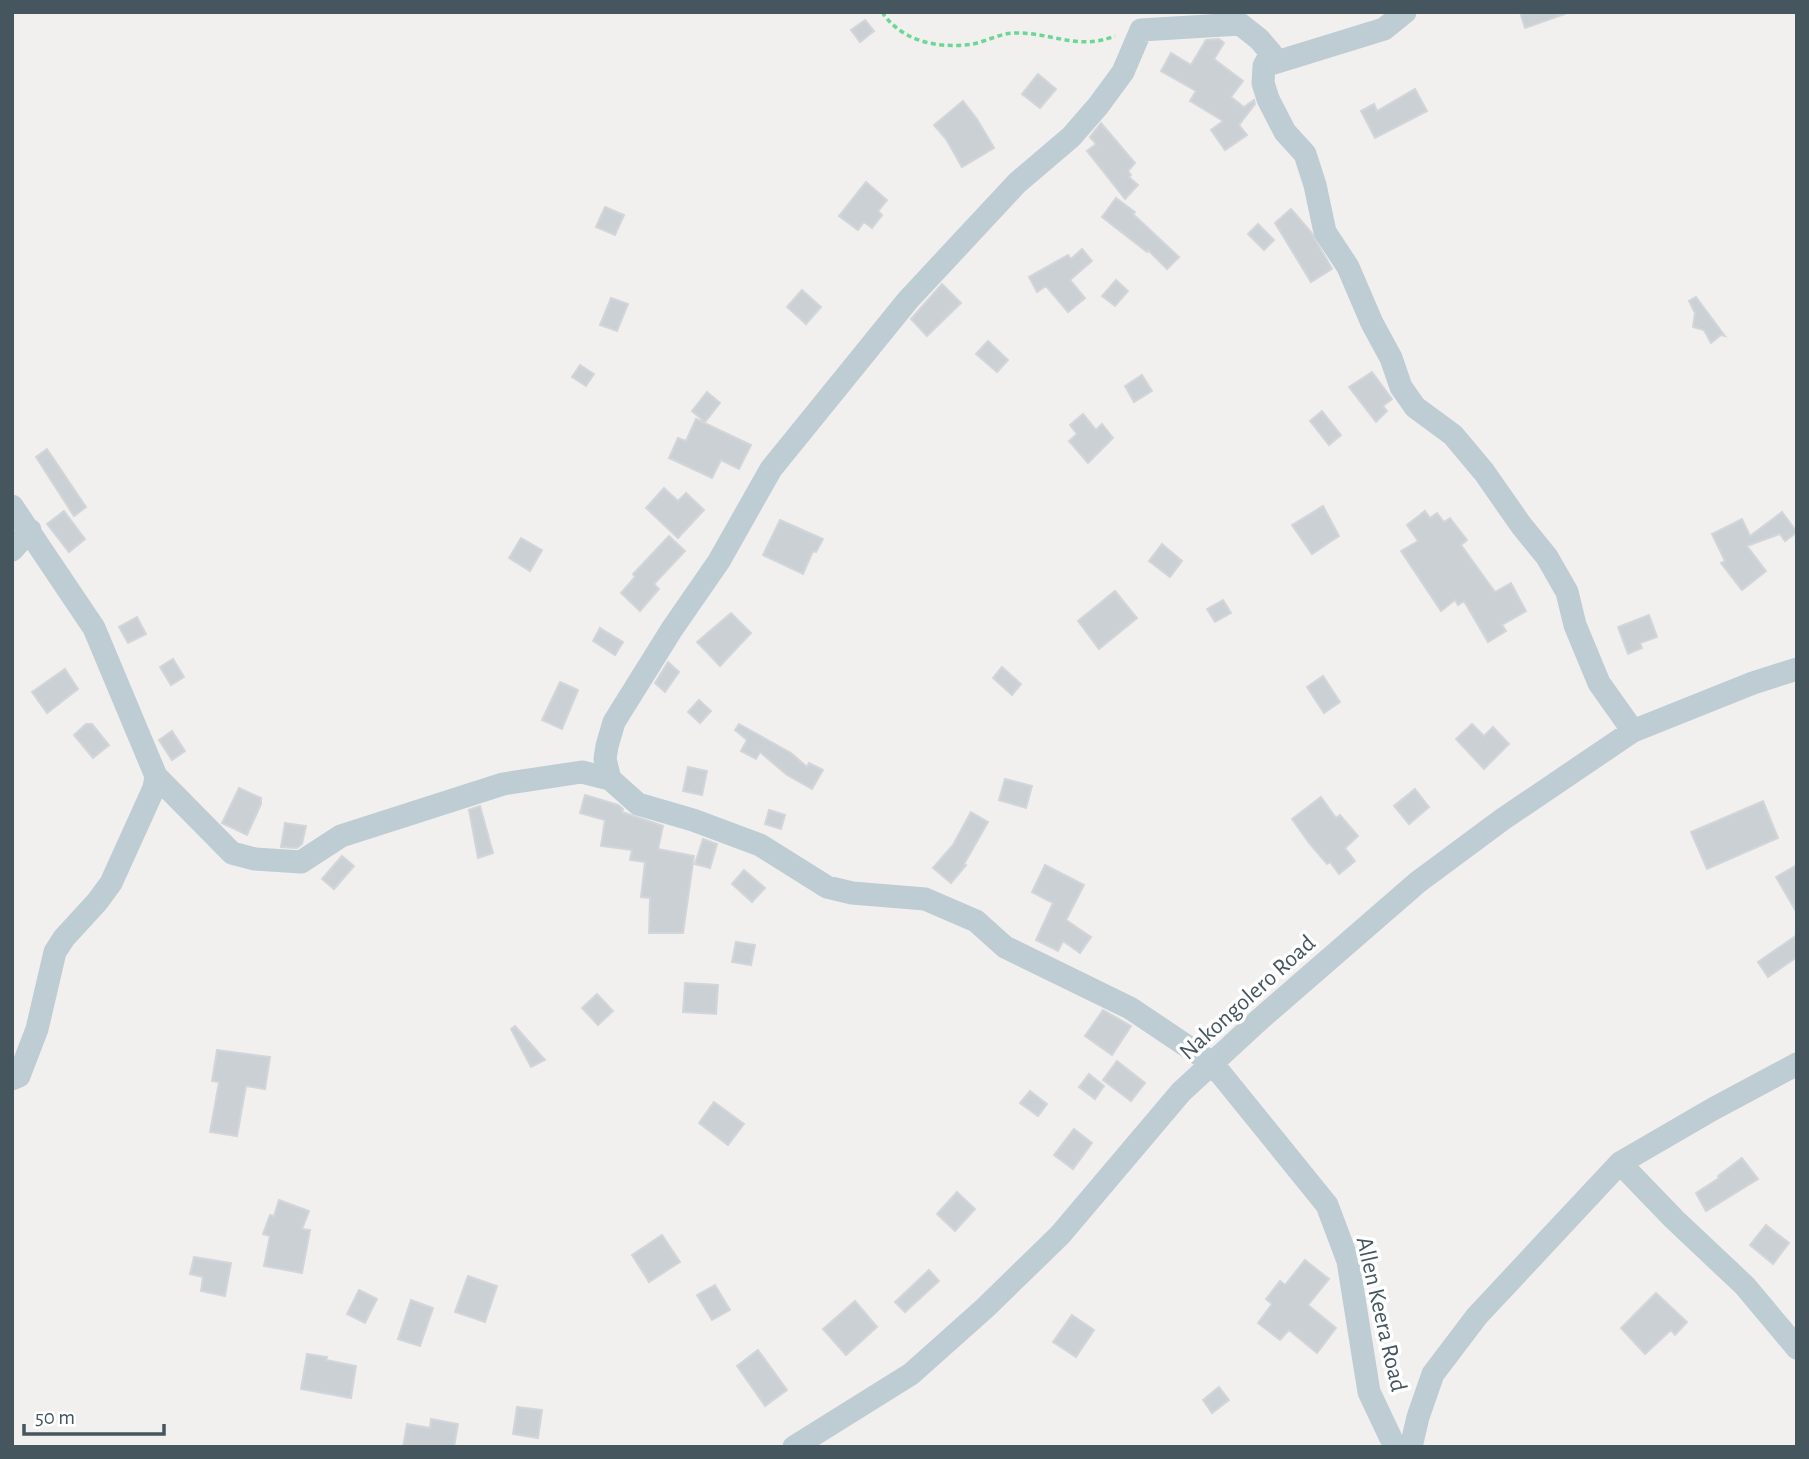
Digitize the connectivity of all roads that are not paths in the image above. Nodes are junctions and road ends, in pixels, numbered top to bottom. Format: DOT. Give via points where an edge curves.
graph roads {
  1 [pos="1405,12"];
  2 [pos="1265,66"];
  3 [pos="12,506"];
  4 [pos="30,530"];
  5 [pos="12,550"];
  6 [pos="1797,669"];
  7 [pos="1633,731"];
  8 [pos="156,776"];
  9 [pos="610,779"];
  10 [pos="1212,1063"];
  11 [pos="1797,1064"];
  12 [pos="12,1079"];
  13 [pos="1620,1164"];
  14 [pos="1797,1348"];
  15 [pos="794,1447"];
  16 [pos="1395,1447"];
  17 [pos="1411,1447"];
  1 -- 2 [label="street" via="1384,29"];
  2 -- 7 [label="street" via="1268,99 1285,132 1305,154 1325,232 1348,267 1401,387 1415,407 1453,435 1547,557 1567,592 1599,683"];
  2 -- 9 [label="street" via="1271,53 1240,24 1141,30 1123,72 1098,106 1071,137 1017,183 908,300 771,469 719,561 614,722 606,759"];
  3 -- 4 [label="street"];
  4 -- 5 [label="street"];
  4 -- 8 [label="street" via="94,628"];
  6 -- 7 [label="street, Nakongolero Road"];
  7 -- 10 [label="street, Nakongolero Road" via="1418,882"];
  8 -- 9 [label="street" via="232,853 301,862 341,836 502,784 582,772"];
  8 -- 12 [label="street" via="111,883 55,952 37,1029 19,1076"];
  9 -- 10 [label="street, Allen Keera Road" via="638,804 760,845 827,887 925,900 976,921 1005,947 1130,1008"];
  10 -- 15 [label="street, Nakongolero Road" via="1060,1235 985,1308 912,1374"];
  10 -- 16 [label="street, Allen Keera Road" via="1327,1205 1348,1261 1369,1392"];
  11 -- 13 [label="street"];
  13 -- 14 [label="street" via="1745,1286"];
  13 -- 17 [label="street" via="1477,1316 1433,1374"];
}
